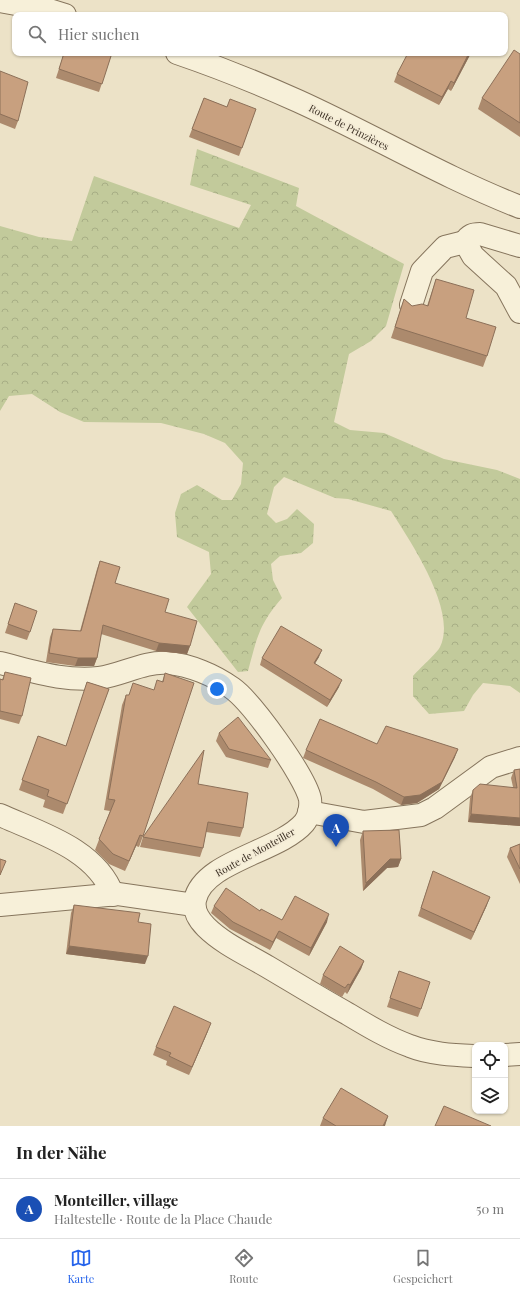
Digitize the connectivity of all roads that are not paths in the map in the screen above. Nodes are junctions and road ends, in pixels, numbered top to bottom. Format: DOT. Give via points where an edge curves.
graph roads {
  1 [pos="0,1"];
  2 [pos="55,12"];
  3 [pos="184,56"];
  4 [pos="520,207"];
  5 [pos="466,242"];
  6 [pos="520,246"];
  7 [pos="412,305"];
  8 [pos="520,312"];
  9 [pos="0,663"];
  10 [pos="520,758"];
  11 [pos="309,812"];
  12 [pos="0,815"];
  13 [pos="113,895"];
  14 [pos="194,904"];
  15 [pos="0,905"];
  16 [pos="520,1054"];
  17 [pos="508,1055"];
  18 [pos="472,1056"];
  1 -- 2 [label="street"];
  3 -- 4 [label="street, Route de Prinzières" via="255,82 443,173"];
  5 -- 6 [label="street" via="473,234 480,234"];
  5 -- 7 [label="street" via="445,247 422,271"];
  5 -- 8 [label="street" via="473,256 506,286"];
  9 -- 11 [label="street" via="49,676 78,679 100,678 166,663 191,668 222,681 245,698 279,744 308,791"];
  10 -- 11 [label="street" via="491,767 435,808 421,815 364,822"];
  11 -- 14 [label="street, Route de Monteiller" via="304,823 289,836 213,875 200,886"];
  12 -- 13 [label="street" via="74,850 102,877"];
  13 -- 14 [label="street"];
  13 -- 15 [label="street"];
  14 -- 18 [label="street" via="200,921 215,935 381,1033 412,1047"];
  16 -- 17 [label="street"];
}
